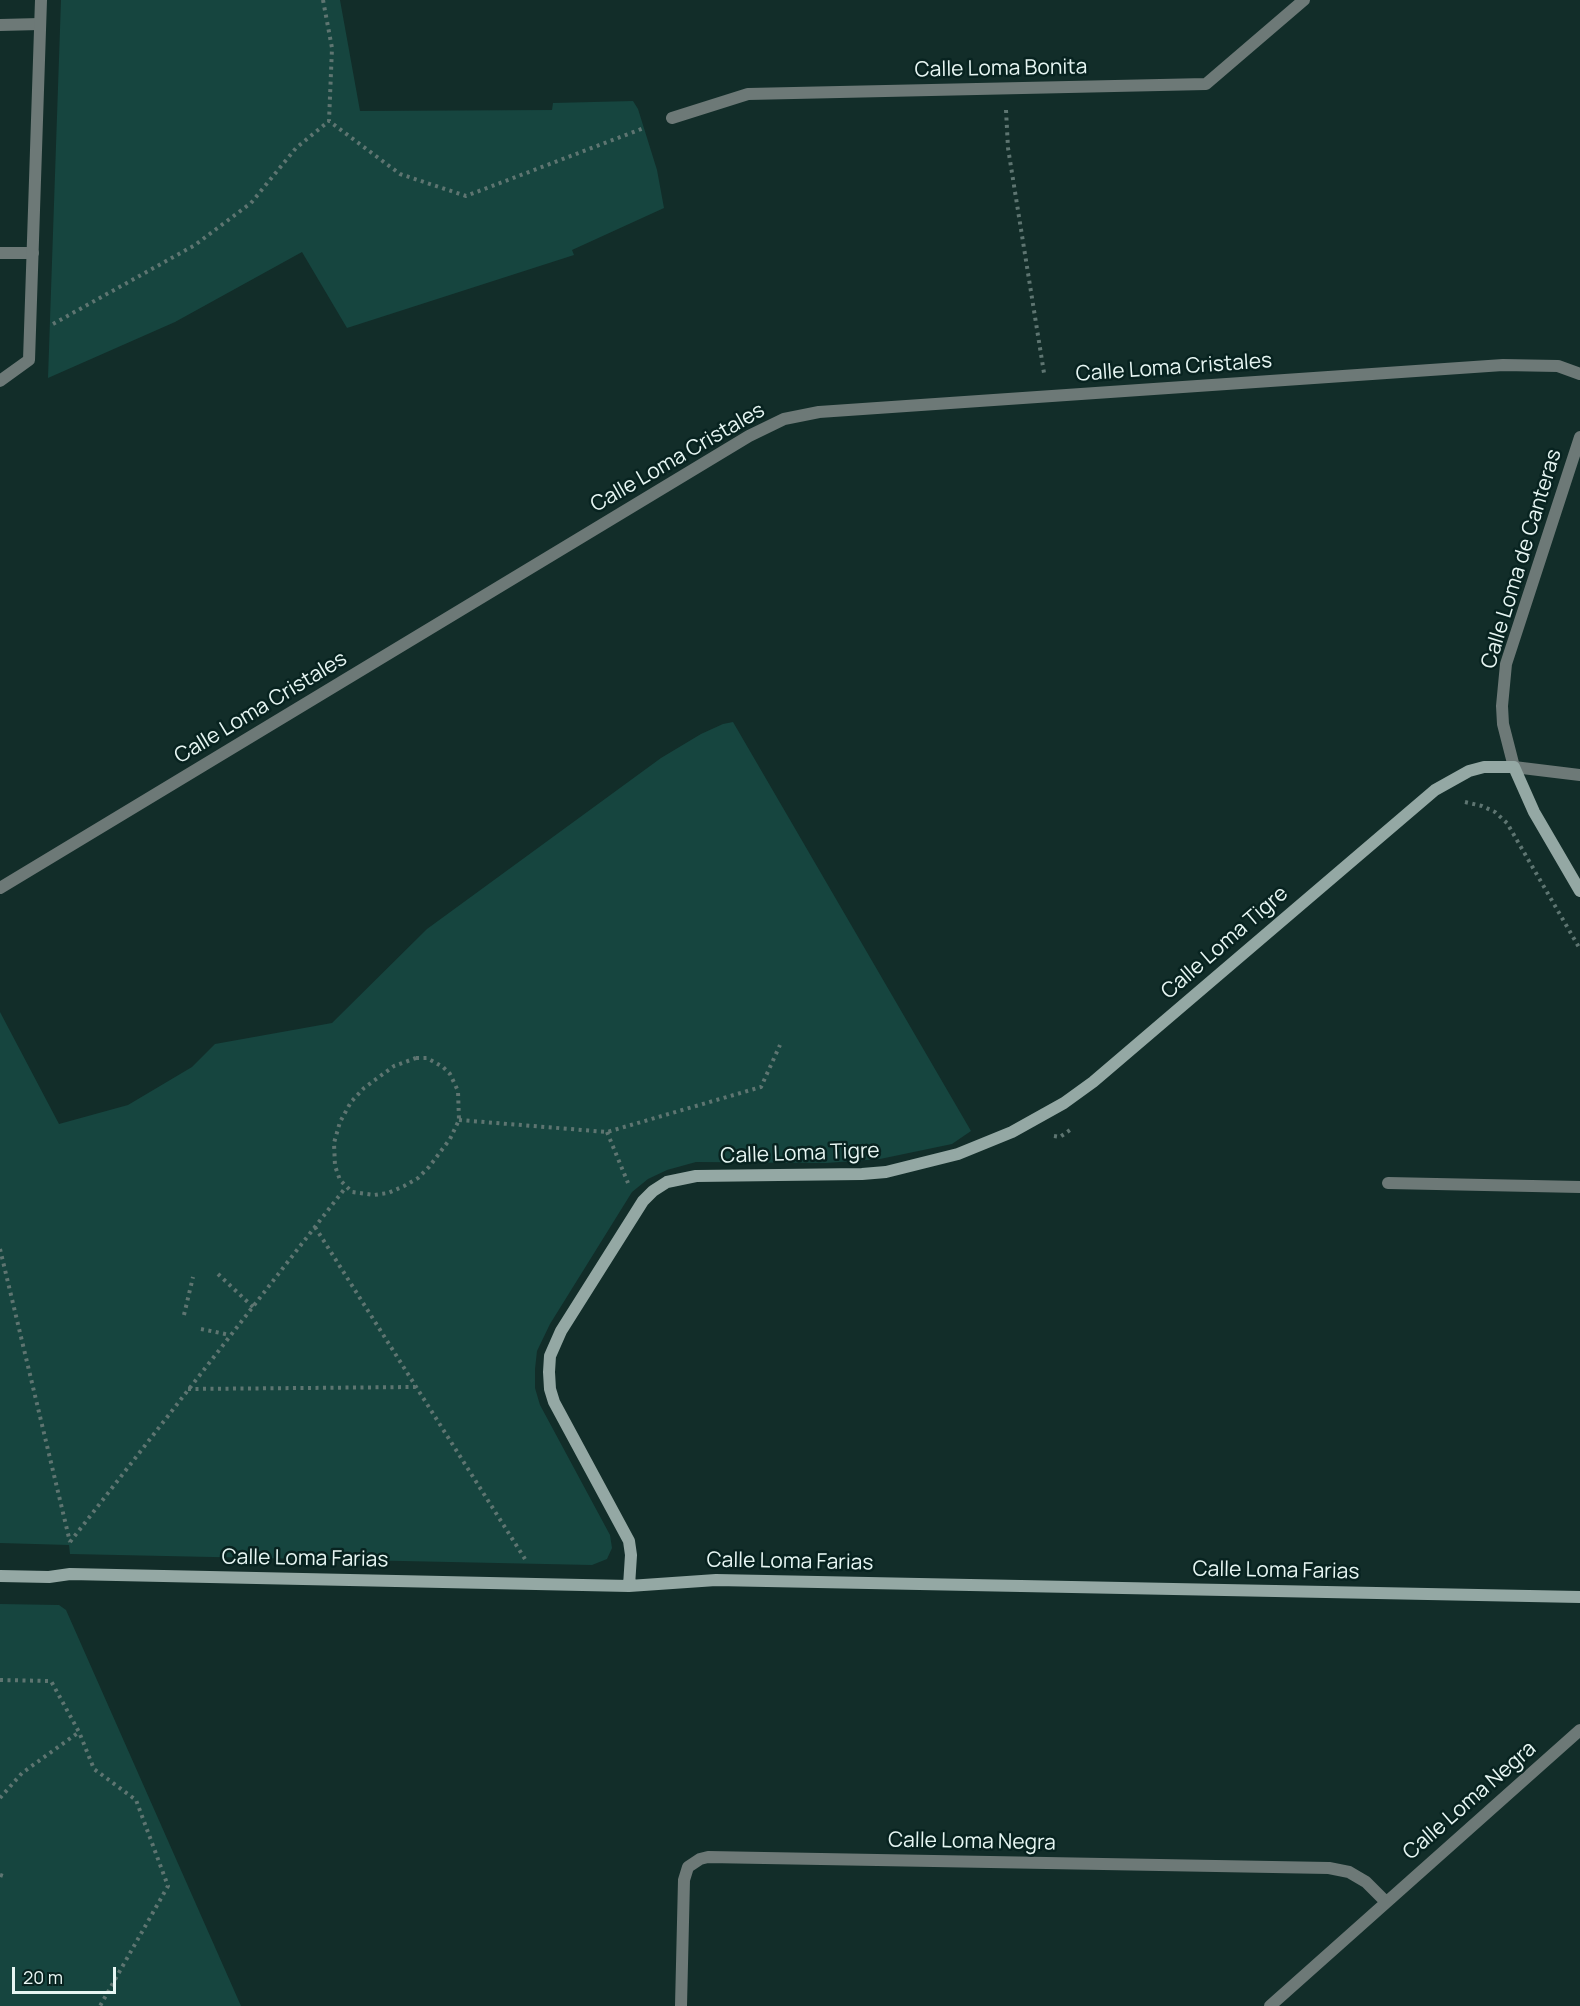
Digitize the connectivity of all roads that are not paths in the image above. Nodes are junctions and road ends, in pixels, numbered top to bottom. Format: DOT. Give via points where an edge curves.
graph roads {
  1 [pos="41,0"];
  2 [pos="1304,0"];
  3 [pos="40,24"];
  4 [pos="0,25"];
  5 [pos="672,118"];
  6 [pos="0,253"];
  7 [pos="33,253"];
  8 [pos="1580,374"];
  9 [pos="0,381"];
  10 [pos="1580,437"];
  11 [pos="1514,767"];
  12 [pos="1580,775"];
  13 [pos="0,888"];
  14 [pos="1580,891"];
  15 [pos="1388,1183"];
  16 [pos="1580,1187"];
  17 [pos="0,1576"];
  18 [pos="629,1586"];
  19 [pos="1580,1597"];
  20 [pos="1580,1730"];
  21 [pos="1386,1902"];
  22 [pos="681,2006"];
  23 [pos="1270,2006"];
  1 -- 3 [label="street"];
  2 -- 5 [label="street, Calle Loma Bonita" via="1206,84 748,94"];
  3 -- 4 [label="street"];
  3 -- 7 [label="street"];
  6 -- 7 [label="street"];
  7 -- 9 [label="street" via="29,360"];
  8 -- 13 [label="street, Calle Loma Cristales" via="1558,366 1503,365 831,411 784,419 739,442"];
  10 -- 11 [label="street, Calle Loma de Canteras" via="1506,664 1503,724"];
  11 -- 12 [label="street"];
  11 -- 14 [label="main road, Calle Loma de Canteras" via="1534,812"];
  11 -- 18 [label="main road, Calle Loma Tigre" via="1469,771 1435,790 1093,1082 1012,1132 958,1155 886,1172 696,1176 667,1182 652,1191 561,1331 550,1356 549,1372 554,1402 629,1541"];
  15 -- 16 [label="street"];
  17 -- 18 [label="main road, Calle Loma Farias" via="82,1574"];
  18 -- 19 [label="main road, Calle Loma Farias" via="716,1580"];
  20 -- 21 [label="street, Calle Loma Negra"];
  21 -- 22 [label="street, Calle Loma Negra" via="1366,1882 1349,1872 1329,1868 708,1857 688,1867 684,1880"];
  21 -- 23 [label="street, Calle Loma Negra"];
}
